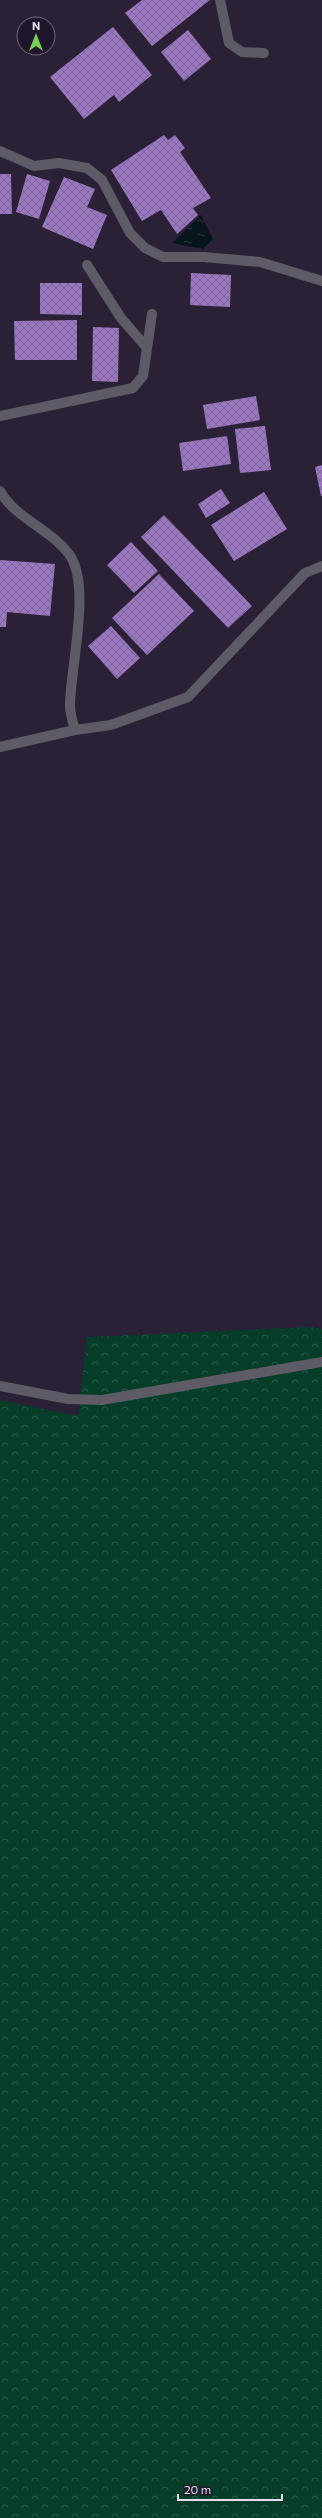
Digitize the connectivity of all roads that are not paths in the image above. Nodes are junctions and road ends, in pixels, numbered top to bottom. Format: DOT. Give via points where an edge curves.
graph roads {
  1 [pos="220,0"];
  2 [pos="264,53"];
  3 [pos="0,151"];
  4 [pos="87,265"];
  5 [pos="322,281"];
  6 [pos="152,314"];
  7 [pos="147,348"];
  8 [pos="0,416"];
  9 [pos="0,491"];
  10 [pos="322,566"];
  11 [pos="75,730"];
  12 [pos="0,747"];
  13 [pos="322,1362"];
  14 [pos="0,1386"];
  1 -- 2 [label="street" via="229,43 242,52"];
  3 -- 5 [label="street" via="34,166 59,163 87,168 102,180 130,233 145,248 163,257 204,257 260,262"];
  4 -- 7 [label="street" via="121,318"];
  6 -- 7 [label="street"];
  7 -- 8 [label="street" via="143,376 134,388"];
  9 -- 11 [label="street" via="7,503 40,526 69,554 79,579 77,641 70,708"];
  10 -- 11 [label="street" via="305,573 188,697 111,725"];
  11 -- 12 [label="street"];
  13 -- 14 [label="street" via="102,1400 68,1399"];
}
